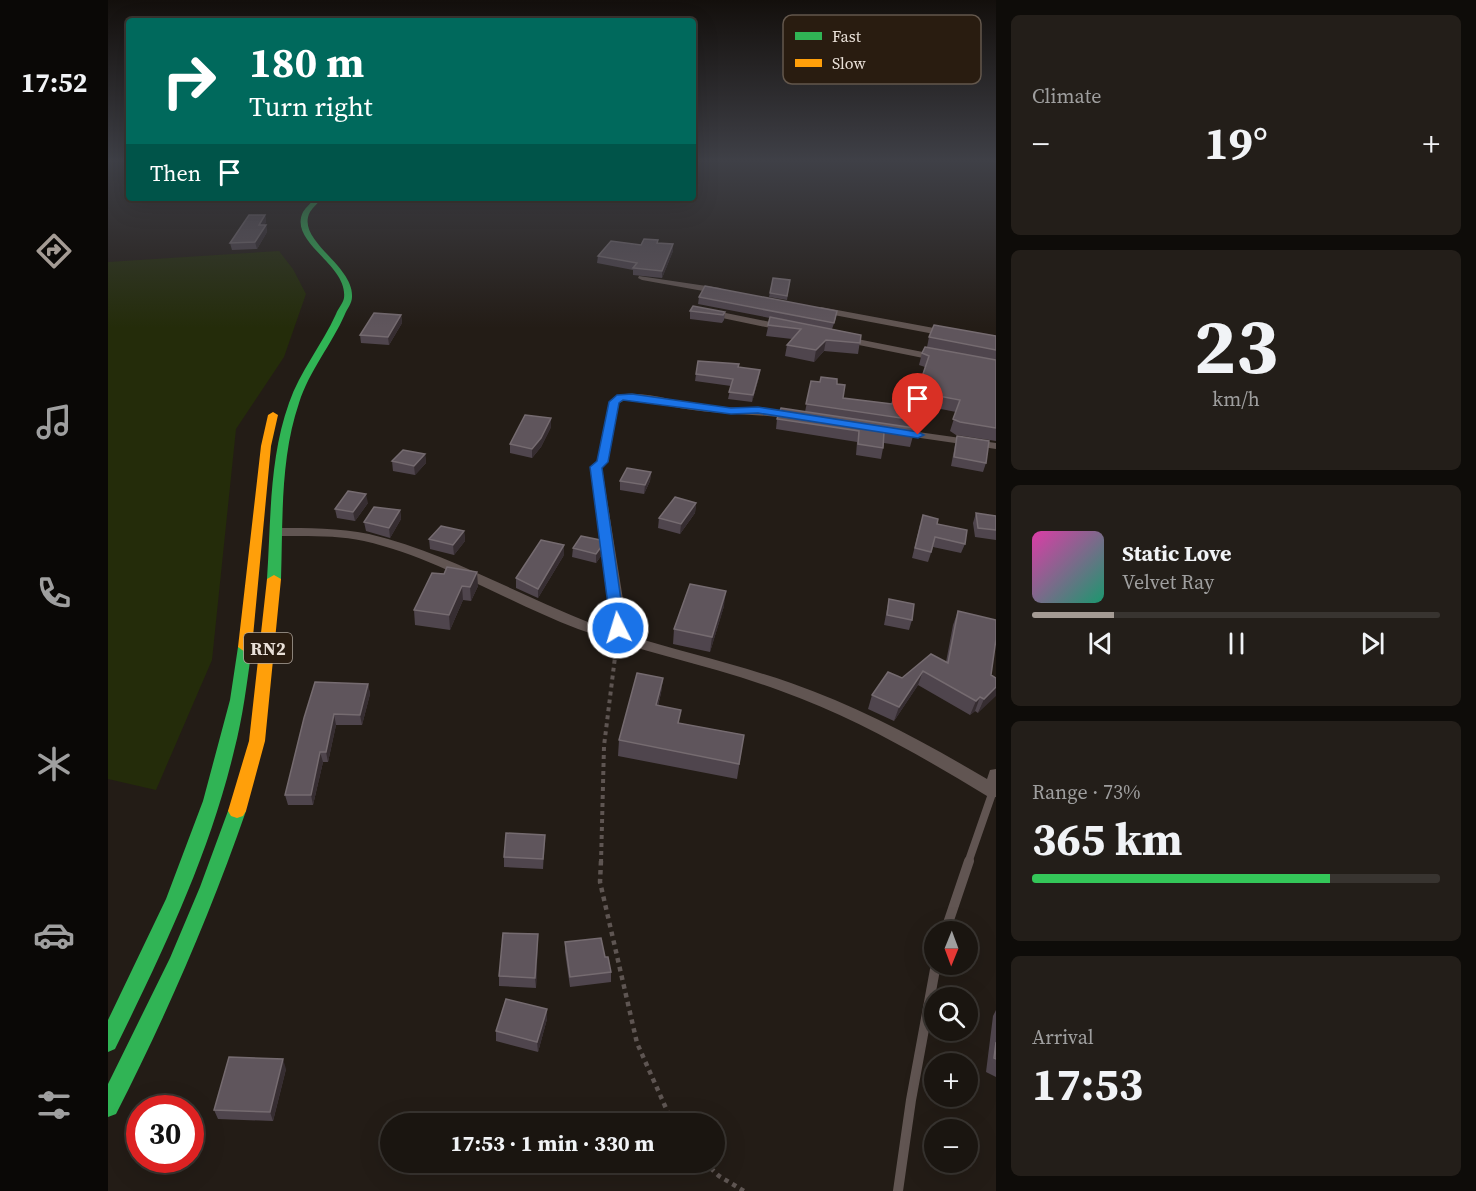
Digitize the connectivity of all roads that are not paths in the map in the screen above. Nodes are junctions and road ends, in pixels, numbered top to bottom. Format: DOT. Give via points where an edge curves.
graph roads {
  1 [pos="291,217"];
  2 [pos="303,217"];
  3 [pos="642,278"];
  4 [pos="729,293"];
  5 [pos="808,308"];
  6 [pos="694,309"];
  7 [pos="793,329"];
  8 [pos="965,337"];
  9 [pos="836,338"];
  10 [pos="949,359"];
  11 [pos="803,417"];
  12 [pos="886,430"];
  13 [pos="996,446"];
  14 [pos="278,532"];
  15 [pos="617,638"];
  16 [pos="996,775"];
  17 [pos="995,792"];
  18 [pos="949,921"];
  19 [pos="934,975"];
  20 [pos="108,1042"];
  21 [pos="108,1106"];
  22 [pos="898,1191"];
  1 -- 20 [label="highway, RN2" via="291,231 327,274 333,293 332,307 285,387 271,420 241,686 218,788 177,901"];
  2 -- 14 [label="highway, RN2" via="305,233 340,271 348,296 337,326 304,382 288,420"];
  3 -- 4 [label="street"];
  5 -- 8 [label="street"];
  6 -- 7 [label="street"];
  9 -- 10 [label="street"];
  11 -- 15 [label="street" via="632,397 614,402 602,462 596,467 618,612"];
  12 -- 13 [label="street"];
  14 -- 15 [label="street" via="339,533 396,546 523,603"];
  14 -- 21 [label="highway, RN2" via="265,686 257,741 242,797 192,934"];
  15 -- 17 [label="street" via="786,687 828,704 887,730"];
  16 -- 17 [label="street"];
  17 -- 18 [label="lane"];
  19 -- 22 [label="lane"];
}
